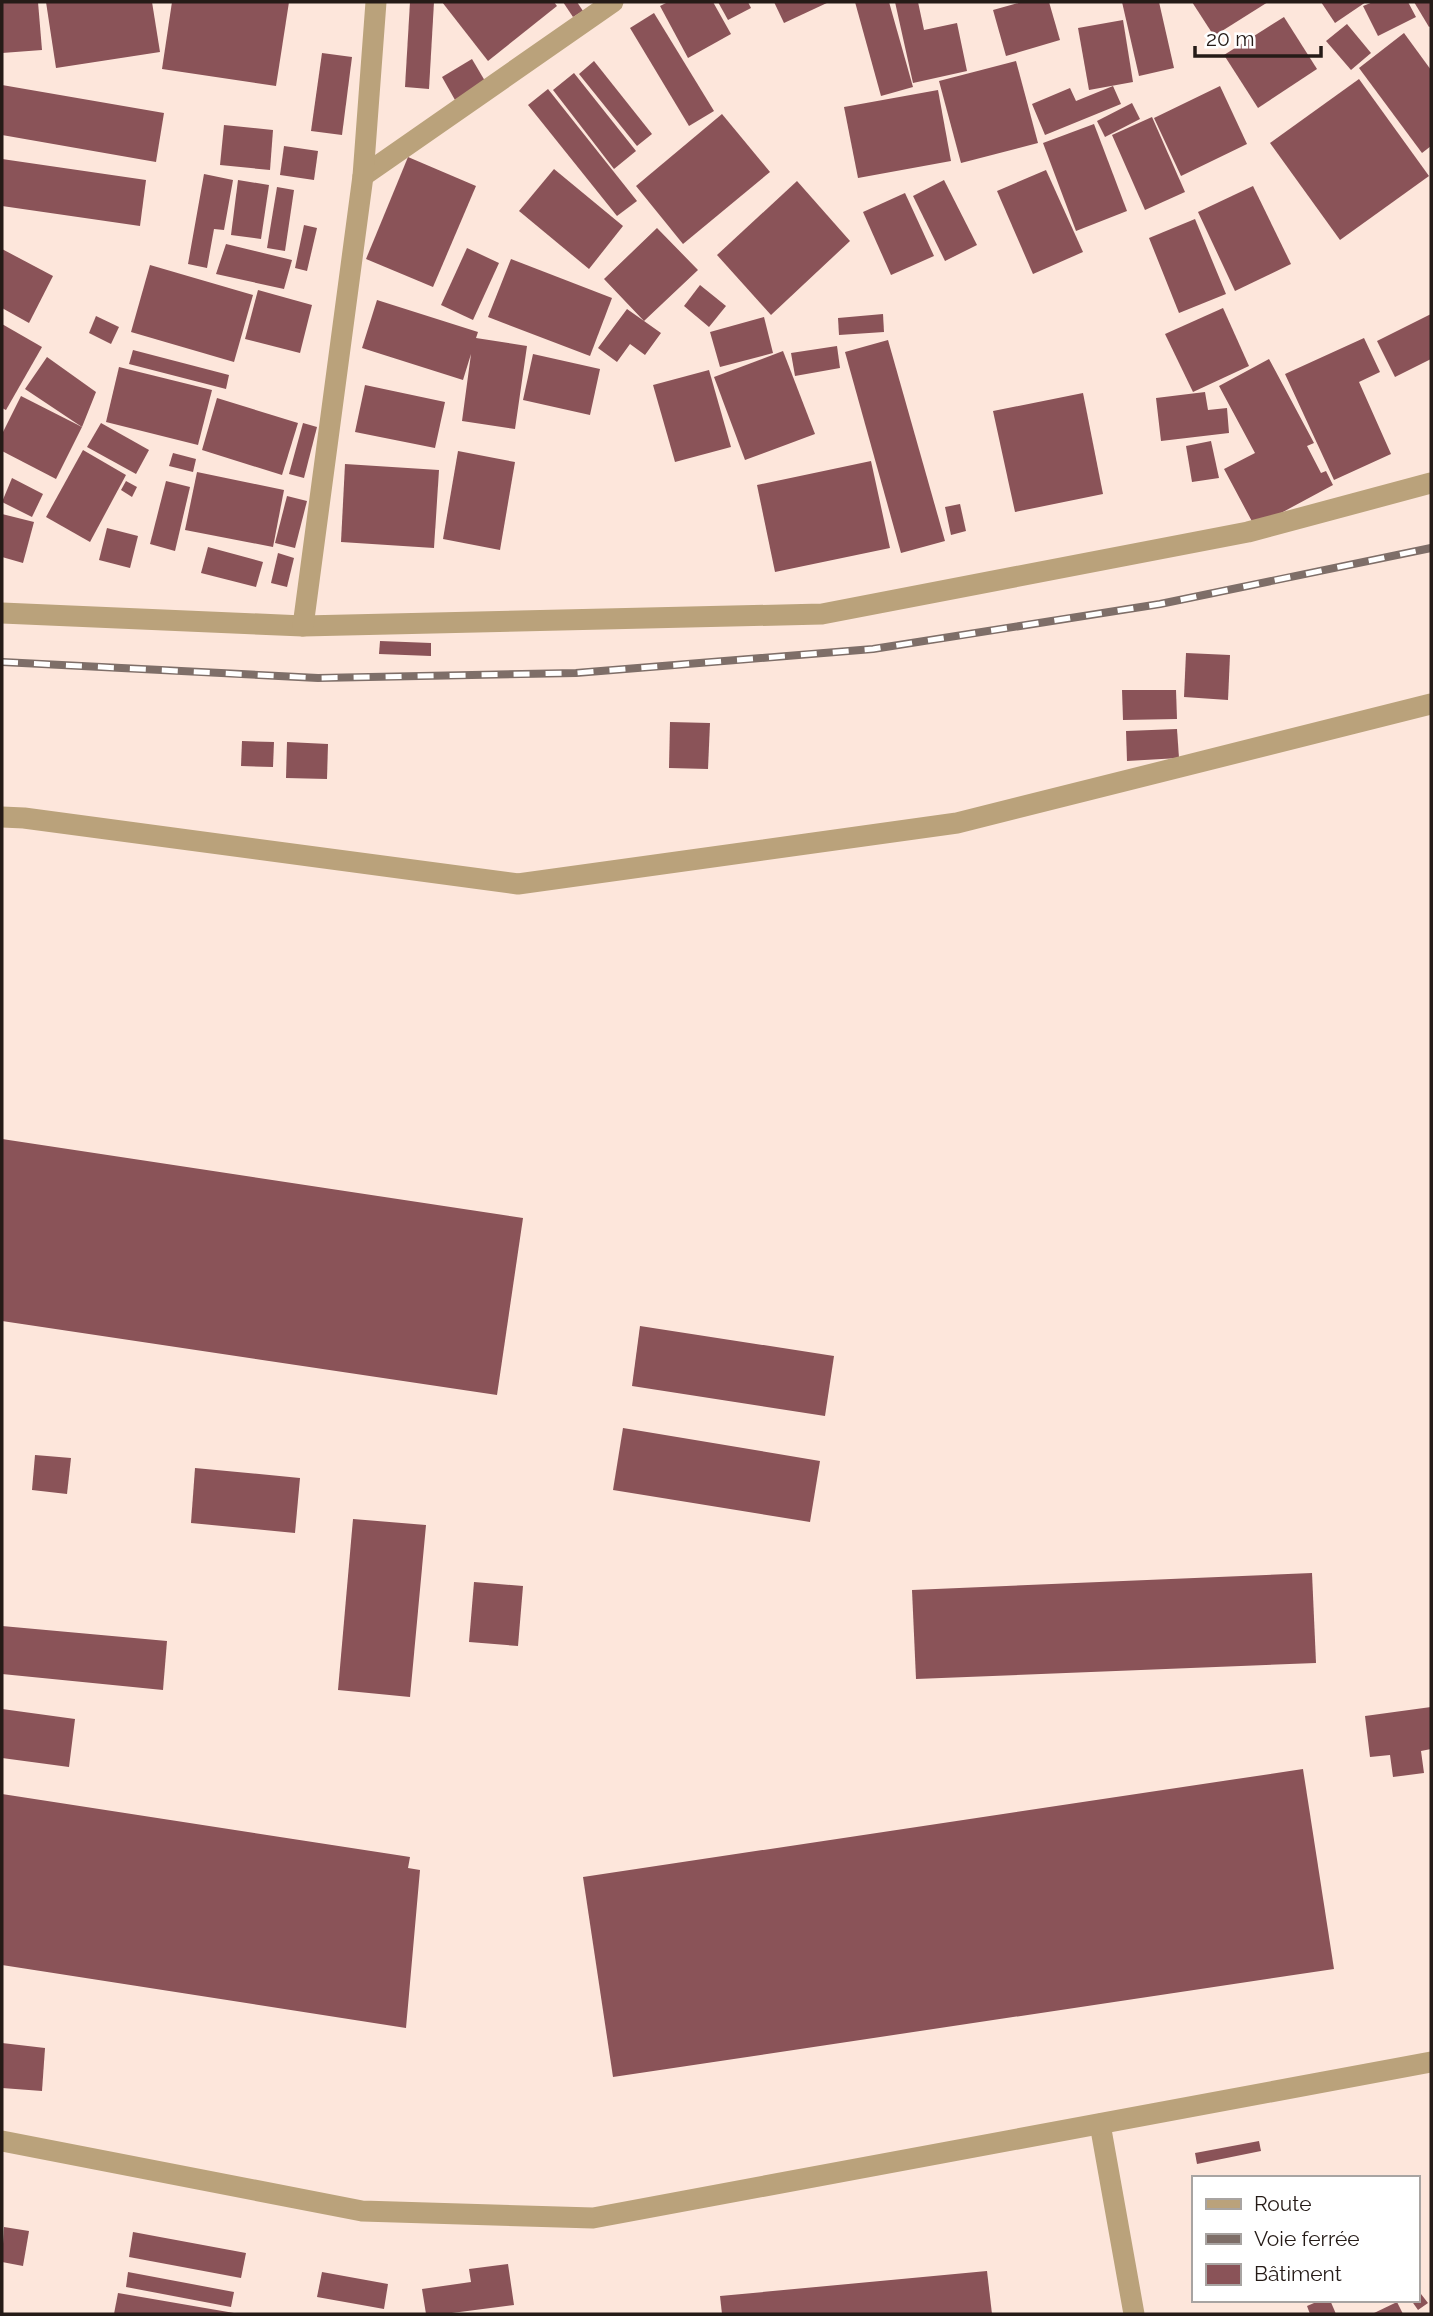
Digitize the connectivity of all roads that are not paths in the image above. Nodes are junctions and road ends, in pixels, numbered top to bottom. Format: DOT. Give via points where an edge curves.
graph roads {
  1 [pos="376,2"];
  2 [pos="613,2"];
  3 [pos="363,176"];
  4 [pos="1431,483"];
  5 [pos="2,613"];
  6 [pos="303,626"];
  7 [pos="1431,704"];
  8 [pos="2,817"];
  9 [pos="1431,2062"];
  10 [pos="1100,2124"];
  11 [pos="2,2141"];
  12 [pos="1134,2314"];
  1 -- 3 [label="street"];
  2 -- 3 [label="street"];
  3 -- 6 [label="street"];
  4 -- 6 [label="street" via="1248,533 822,614"];
  5 -- 6 [label="street"];
  7 -- 8 [label="street" via="957,823 518,884"];
  9 -- 10 [label="street"];
  10 -- 11 [label="street" via="593,2218 362,2211"];
  10 -- 12 [label="street"];
}
